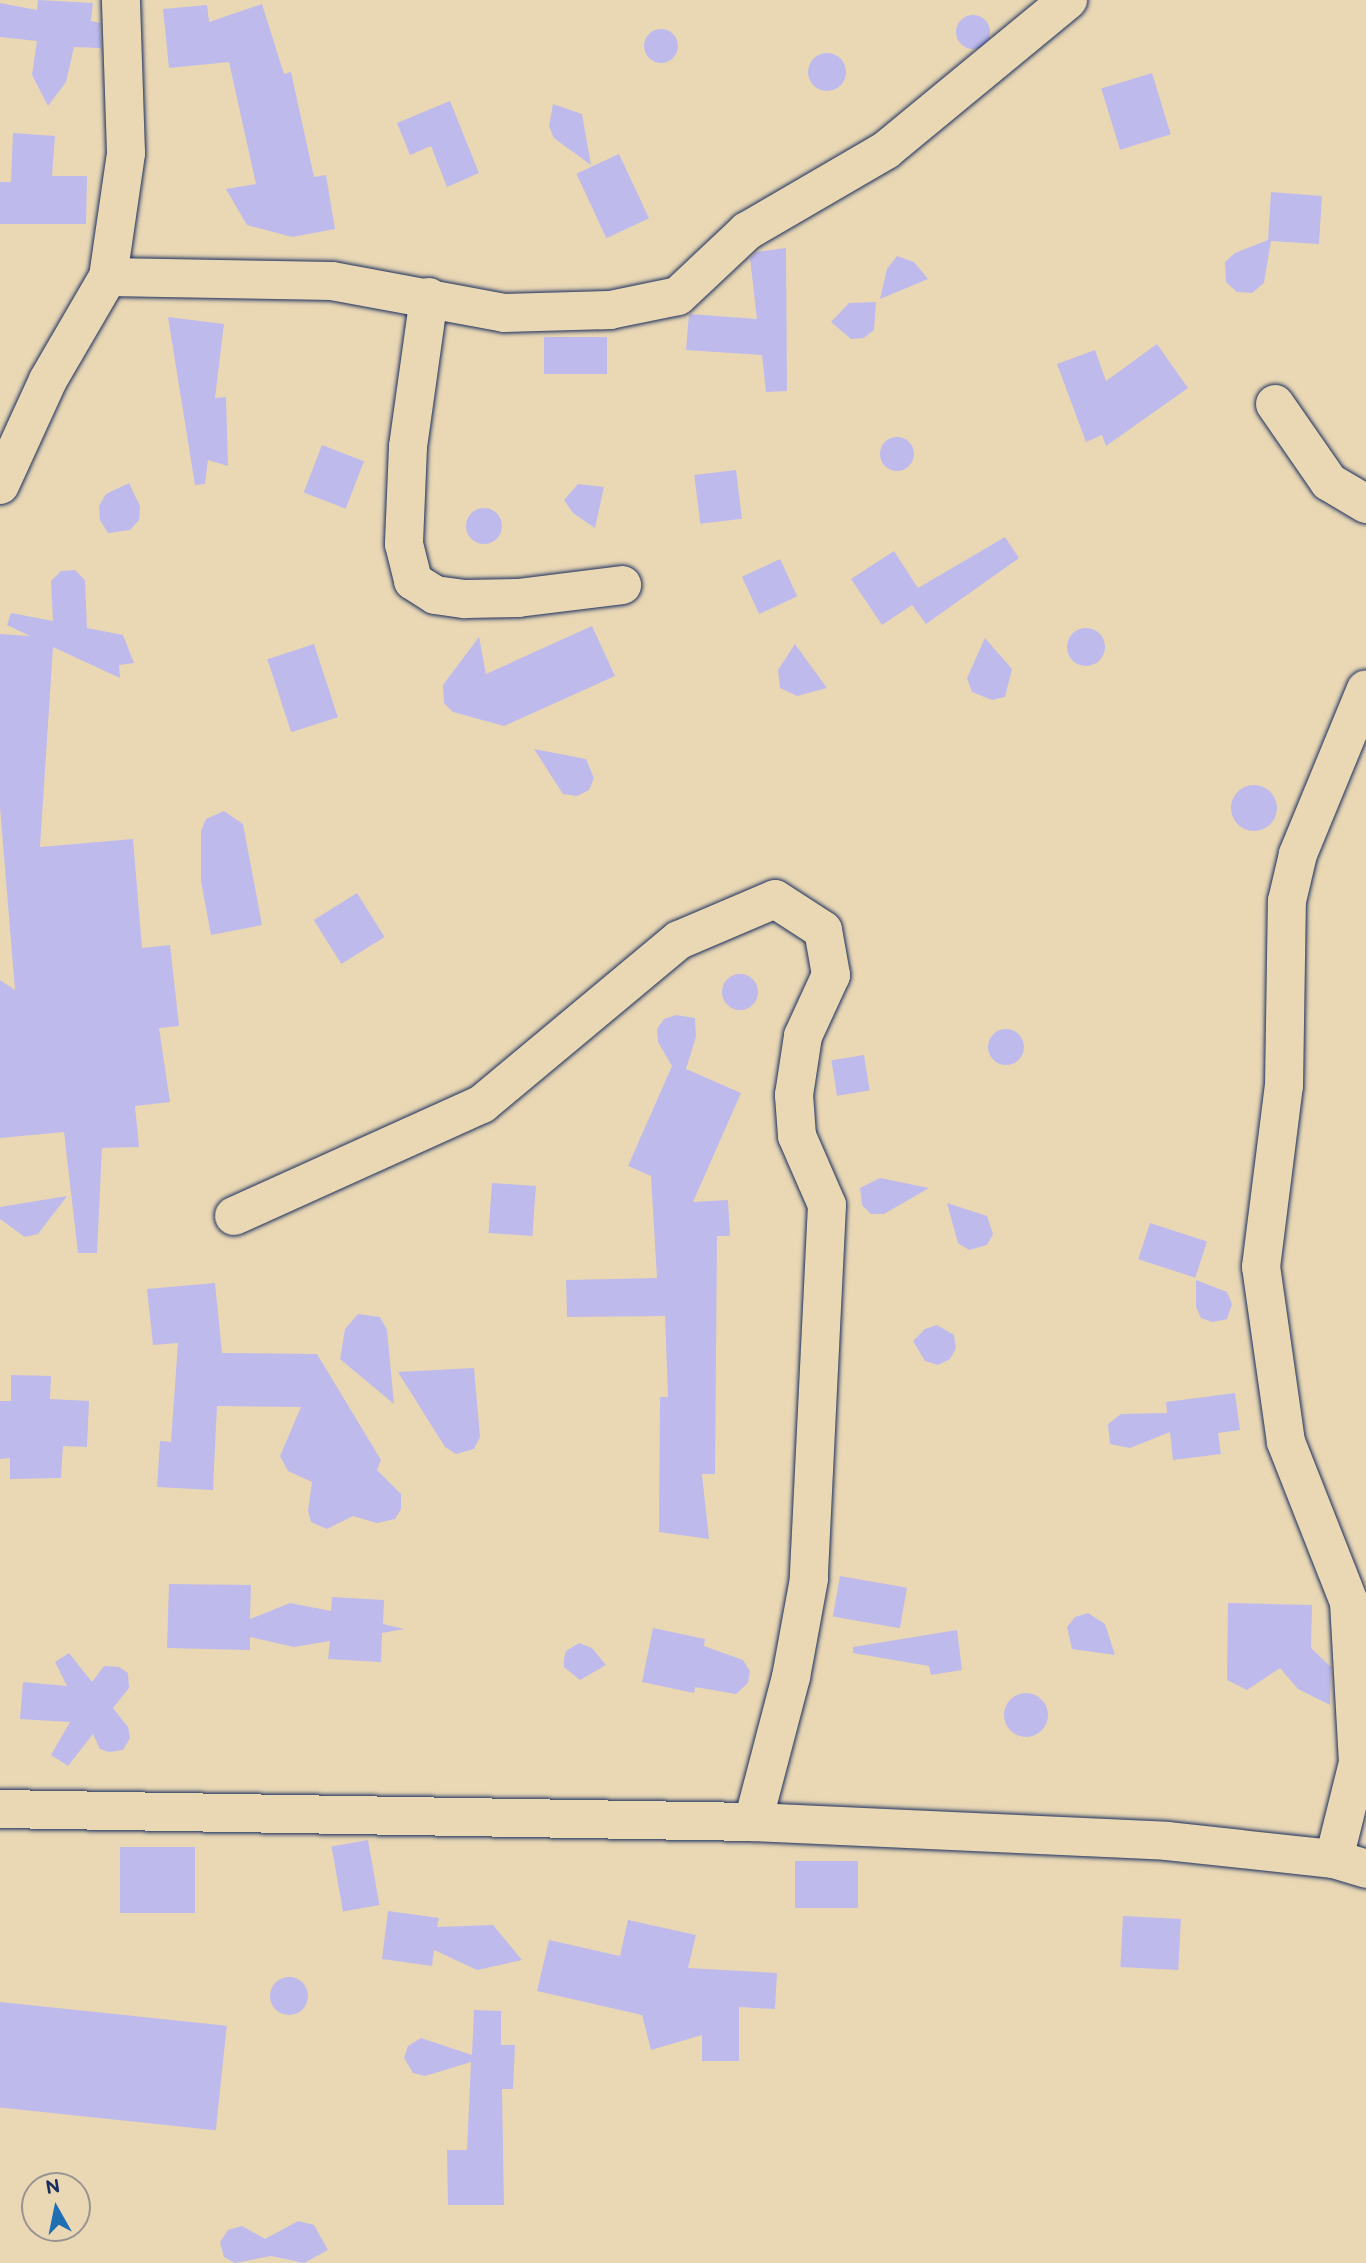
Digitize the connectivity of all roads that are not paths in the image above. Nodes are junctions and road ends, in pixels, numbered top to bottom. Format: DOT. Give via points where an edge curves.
graph roads {
  1 [pos="121,0"];
  2 [pos="1068,0"];
  3 [pos="108,277"];
  4 [pos="429,298"];
  5 [pos="1275,404"];
  6 [pos="0,485"];
  7 [pos="1366,504"];
  8 [pos="622,585"];
  9 [pos="1366,689"];
  10 [pos="234,1216"];
  11 [pos="0,1809"];
  12 [pos="753,1822"];
  13 [pos="1350,1864"];
  1 -- 3 [label="street" via="125,153"];
  2 -- 4 [label="street" via="886,150 747,231 678,296 610,310 504,313"];
  3 -- 4 [label="street" via="332,281"];
  3 -- 6 [label="street" via="48,380"];
  4 -- 8 [label="street" via="408,447 404,544 413,581 435,595 465,599 518,598"];
  5 -- 7 [label="street" via="1329,482"];
  9 -- 13 [label="street" via="1298,854 1287,901 1284,1086 1261,1267 1286,1442 1349,1602 1358,1763"];
  10 -- 12 [label="street" via="482,1104 679,940 775,899 823,930 831,975 803,1036 794,1096 797,1136 827,1205 809,1579 792,1677"];
  11 -- 12 [label="street"];
  12 -- 13 [label="street" via="1167,1842"];
}
